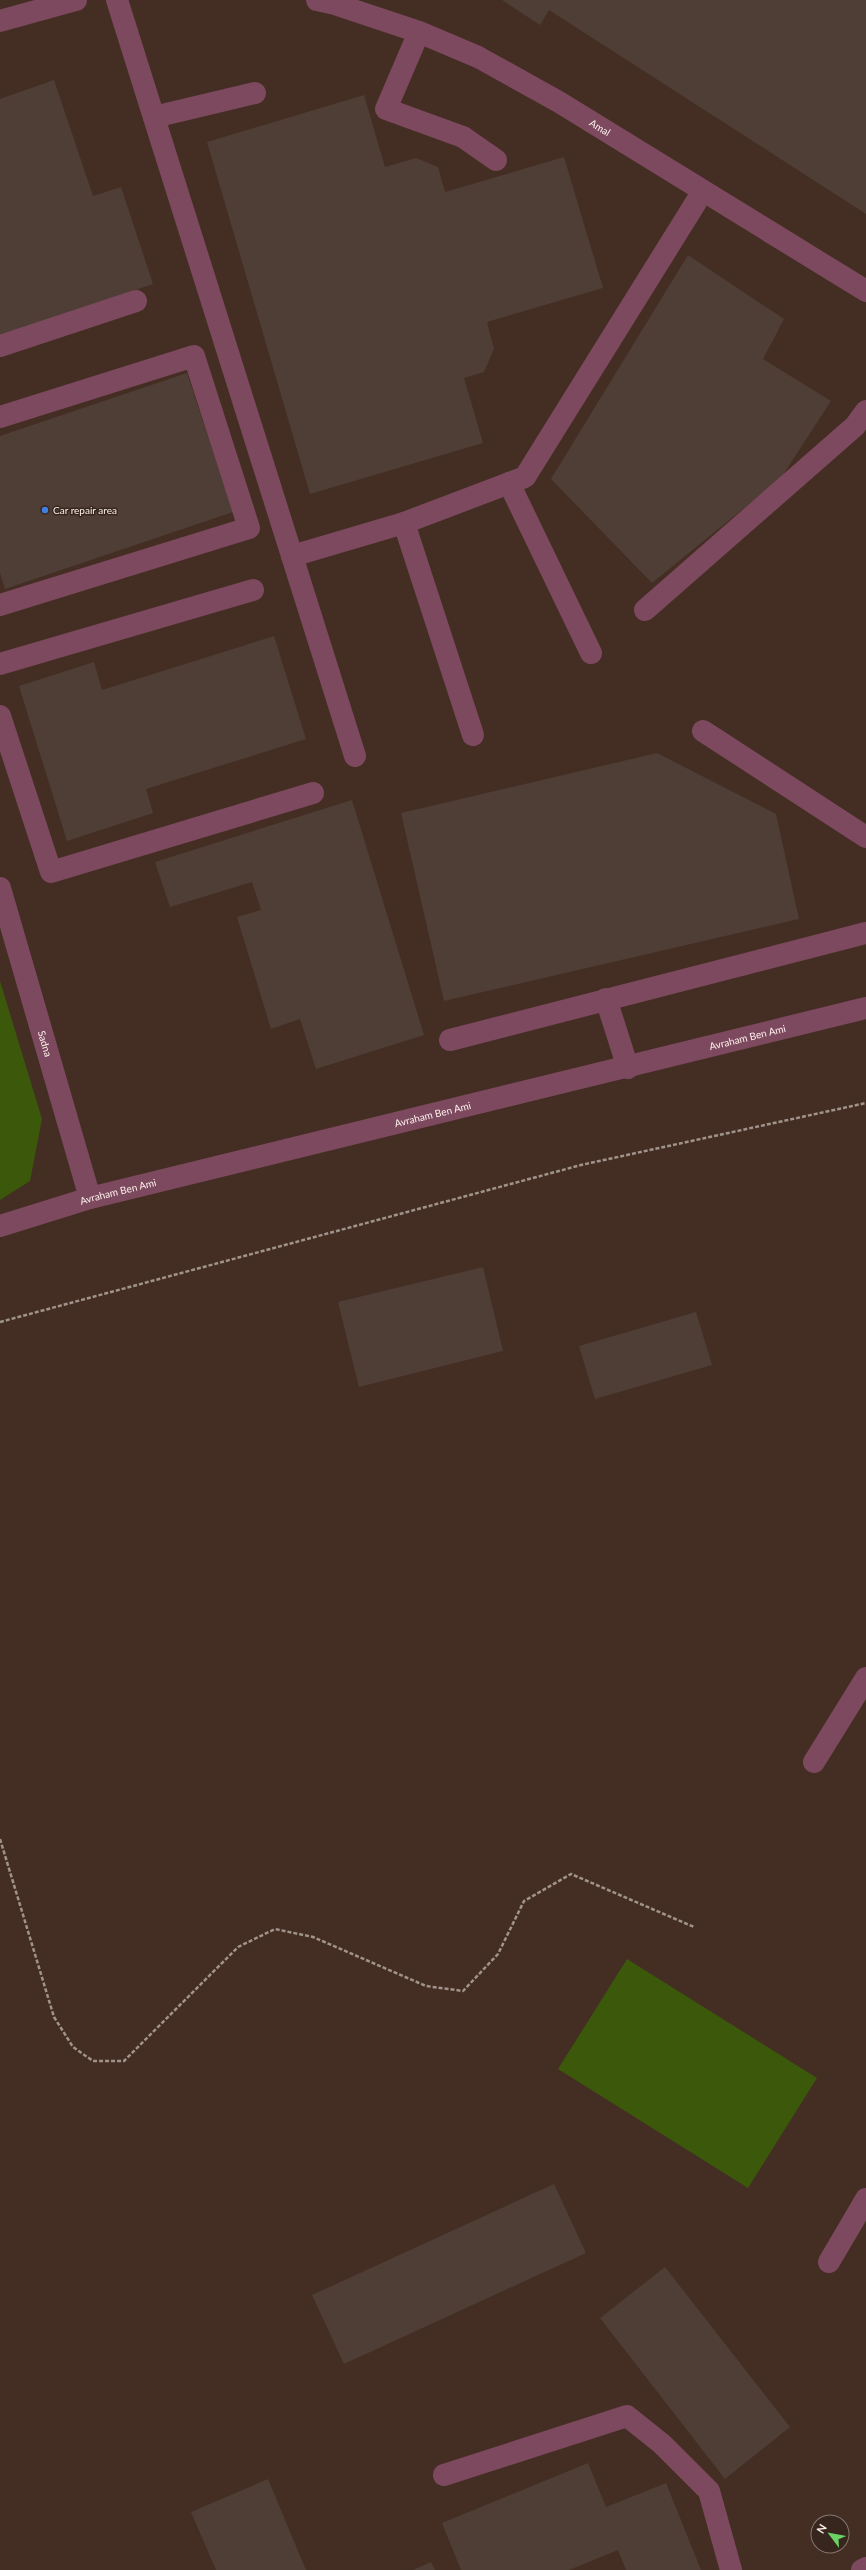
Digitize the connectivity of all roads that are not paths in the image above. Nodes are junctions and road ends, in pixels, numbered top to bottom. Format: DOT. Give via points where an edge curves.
graph roads {
  1 [pos="76,0"];
  2 [pos="117,0"];
  3 [pos="317,0"];
  4 [pos="0,20"];
  5 [pos="419,32"];
  6 [pos="255,93"];
  7 [pos="154,117"];
  8 [pos="496,160"];
  9 [pos="703,191"];
  10 [pos="866,291"];
  11 [pos="136,300"];
  12 [pos="0,346"];
  13 [pos="866,411"];
  14 [pos="0,417"];
  15 [pos="509,484"];
  16 [pos="404,523"];
  17 [pos="292,556"];
  18 [pos="253,590"];
  19 [pos="0,605"];
  20 [pos="645,610"];
  21 [pos="591,653"];
  22 [pos="0,664"];
  23 [pos="0,716"];
  24 [pos="703,731"];
  25 [pos="472,735"];
  26 [pos="355,756"];
  27 [pos="313,793"];
  28 [pos="866,836"];
  29 [pos="0,888"];
  30 [pos="866,933"];
  31 [pos="606,999"];
  32 [pos="866,1008"];
  33 [pos="450,1040"];
  34 [pos="628,1068"];
  35 [pos="90,1198"];
  36 [pos="0,1226"];
  37 [pos="866,1678"];
  38 [pos="814,1762"];
  39 [pos="866,2199"];
  40 [pos="829,2262"];
  41 [pos="444,2475"];
  42 [pos="866,2568"];
  43 [pos="731,2570"];
  44 [pos="862,2570"];
  1 -- 4 [label="street"];
  2 -- 7 [label="street"];
  3 -- 5 [label="street, Amal"];
  5 -- 8 [label="street" via="386,109 463,137"];
  5 -- 9 [label="street, Amal" via="478,57 559,102"];
  6 -- 7 [label="street"];
  7 -- 17 [label="street"];
  9 -- 10 [label="street, Amal"];
  9 -- 15 [label="street" via="525,477"];
  11 -- 12 [label="street"];
  13 -- 20 [label="street" via="855,426"];
  14 -- 19 [label="street" via="194,356 249,528"];
  15 -- 16 [label="street"];
  15 -- 21 [label="street"];
  16 -- 17 [label="street"];
  16 -- 25 [label="street"];
  17 -- 26 [label="street"];
  18 -- 22 [label="street"];
  23 -- 27 [label="street" via="51,872"];
  24 -- 28 [label="street"];
  29 -- 35 [label="street, Sadna"];
  30 -- 31 [label="street"];
  31 -- 33 [label="street"];
  31 -- 34 [label="street"];
  32 -- 34 [label="street, Avraham Ben Ami"];
  34 -- 35 [label="street, Avraham Ben Ami"];
  35 -- 36 [label="street, Avraham Ben Ami"];
  37 -- 38 [label="street"];
  39 -- 40 [label="street"];
  41 -- 43 [label="street" via="627,2416 662,2444 709,2491"];
  42 -- 44 [label="street"];
}
